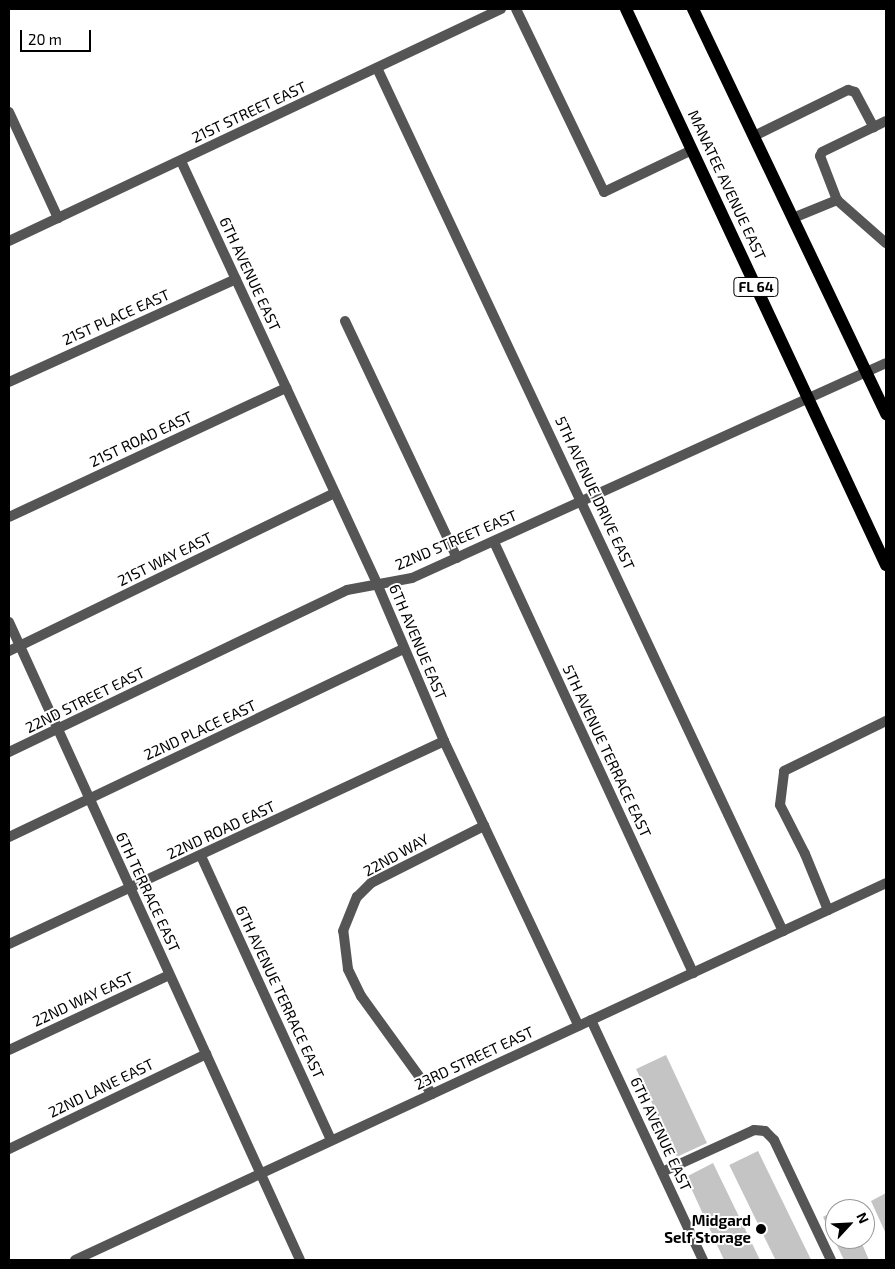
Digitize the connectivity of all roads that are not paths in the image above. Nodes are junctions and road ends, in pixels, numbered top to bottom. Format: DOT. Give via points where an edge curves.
graph roads {
  1 [pos="501,9"];
  2 [pos="516,9"];
  3 [pos="626,9"];
  4 [pos="693,9"];
  5 [pos="377,68"];
  6 [pos="9,112"];
  7 [pos="886,121"];
  8 [pos="874,127"];
  9 [pos="754,136"];
  10 [pos="692,150"];
  11 [pos="181,161"];
  12 [pos="837,200"];
  13 [pos="58,218"];
  14 [pos="793,218"];
  15 [pos="9,241"];
  16 [pos="886,243"];
  17 [pos="236,279"];
  18 [pos="345,321"];
  19 [pos="886,363"];
  20 [pos="866,371"];
  21 [pos="9,382"];
  22 [pos="286,388"];
  23 [pos="808,397"];
  24 [pos="886,414"];
  25 [pos="335,493"];
  26 [pos="583,501"];
  27 [pos="9,517"];
  28 [pos="494,542"];
  29 [pos="457,558"];
  30 [pos="886,566"];
  31 [pos="378,586"];
  32 [pos="9,622"];
  33 [pos="20,646"];
  34 [pos="404,649"];
  35 [pos="9,651"];
  36 [pos="886,721"];
  37 [pos="58,729"];
  38 [pos="444,741"];
  39 [pos="9,752"];
  40 [pos="88,799"];
  41 [pos="484,826"];
  42 [pos="9,836"];
  43 [pos="201,856"];
  44 [pos="886,883"];
  45 [pos="130,888"];
  46 [pos="828,910"];
  47 [pos="783,931"];
  48 [pos="9,944"];
  49 [pos="693,973"];
  50 [pos="169,975"];
  51 [pos="591,1020"];
  52 [pos="579,1026"];
  53 [pos="9,1050"];
  54 [pos="206,1054"];
  55 [pos="432,1094"];
  56 [pos="331,1140"];
  57 [pos="9,1149"];
  58 [pos="662,1172"];
  59 [pos="260,1173"];
  60 [pos="75,1260"];
  61 [pos="300,1260"];
  62 [pos="703,1260"];
  63 [pos="831,1260"];
  1 -- 5 [label="street, 21ST STREET EAST"];
  2 -- 10 [label="street" via="604,192"];
  3 -- 10 [label="main road, MANATEE AVENUE EAST / FL 64"];
  4 -- 9 [label="main road"];
  5 -- 11 [label="street, 21ST STREET EAST"];
  5 -- 26 [label="street, 5TH AVENUE DRIVE EAST"];
  6 -- 13 [label="street"];
  7 -- 8 [label="street"];
  8 -- 9 [label="street" via="855,92 848,90"];
  8 -- 12 [label="street" via="822,152 820,156"];
  9 -- 14 [label="main road"];
  10 -- 23 [label="main road, MANATEE AVENUE EAST / FL 64"];
  11 -- 13 [label="street, 21ST STREET EAST"];
  11 -- 17 [label="street, 6TH AVENUE EAST"];
  12 -- 14 [label="street"];
  12 -- 16 [label="street"];
  13 -- 15 [label="street, 21ST STREET EAST"];
  14 -- 20 [label="main road"];
  17 -- 21 [label="street, 21ST PLACE EAST"];
  17 -- 22 [label="street, 6TH AVENUE EAST"];
  18 -- 29 [label="street"];
  19 -- 20 [label="street, 22ND STREET EAST"];
  20 -- 23 [label="street, 22ND STREET EAST"];
  20 -- 24 [label="main road"];
  22 -- 25 [label="street, 6TH AVENUE EAST"];
  22 -- 27 [label="street, 21ST ROAD EAST"];
  23 -- 26 [label="street, 22ND STREET EAST"];
  23 -- 30 [label="main road, MANATEE AVENUE EAST / FL 64"];
  25 -- 31 [label="street, 6TH AVENUE EAST"];
  25 -- 33 [label="street, 21ST WAY EAST"];
  26 -- 28 [label="street, 22ND STREET EAST"];
  26 -- 47 [label="street, 5TH AVENUE DRIVE EAST"];
  28 -- 29 [label="street, 22ND STREET EAST"];
  28 -- 49 [label="street, 5TH AVENUE TERRACE EAST"];
  29 -- 31 [label="street, 22ND STREET EAST" via="412,578"];
  31 -- 34 [label="street, 6TH AVENUE EAST"];
  31 -- 37 [label="street, 22ND STREET EAST" via="347,590"];
  32 -- 33 [label="street, 6TH TERRACE EAST"];
  33 -- 35 [label="street, 21ST WAY EAST"];
  33 -- 37 [label="street, 6TH TERRACE EAST"];
  34 -- 38 [label="street, 6TH AVENUE EAST"];
  34 -- 40 [label="street, 22ND PLACE EAST"];
  36 -- 46 [label="street" via="784,771 780,806 805,854"];
  37 -- 39 [label="street, 22ND STREET EAST"];
  37 -- 40 [label="street, 6TH TERRACE EAST"];
  38 -- 41 [label="street, 6TH AVENUE EAST"];
  38 -- 43 [label="street, 22ND ROAD EAST"];
  40 -- 42 [label="street, 22ND PLACE EAST"];
  40 -- 45 [label="street, 6TH TERRACE EAST"];
  41 -- 52 [label="street, 6TH AVENUE EAST"];
  41 -- 55 [label="street, 22ND WAY" via="371,883 358,896 342,931 348,969 361,996"];
  43 -- 45 [label="street, 22ND ROAD EAST"];
  43 -- 56 [label="street, 6TH AVENUE TERRACE EAST"];
  44 -- 46 [label="street, 23RD STREET EAST"];
  45 -- 48 [label="street, 22ND ROAD EAST"];
  45 -- 50 [label="street, 6TH TERRACE EAST"];
  46 -- 47 [label="street, 23RD STREET EAST"];
  47 -- 49 [label="street, 23RD STREET EAST"];
  49 -- 51 [label="street, 23RD STREET EAST"];
  50 -- 53 [label="street, 22ND WAY EAST"];
  50 -- 54 [label="street, 6TH TERRACE EAST"];
  51 -- 52 [label="street, 23RD STREET EAST"];
  51 -- 58 [label="street, 6TH AVENUE EAST"];
  52 -- 55 [label="street, 23RD STREET EAST"];
  54 -- 57 [label="street, 22ND LANE EAST"];
  54 -- 59 [label="street, 6TH TERRACE EAST"];
  55 -- 56 [label="street, 23RD STREET EAST"];
  56 -- 59 [label="street, 23RD STREET EAST"];
  58 -- 62 [label="street, 6TH AVENUE EAST"];
  58 -- 63 [label="street" via="754,1130 765,1131 774,1140"];
  59 -- 60 [label="street, 23RD STREET EAST"];
  59 -- 61 [label="street, 6TH TERRACE EAST"];
}
